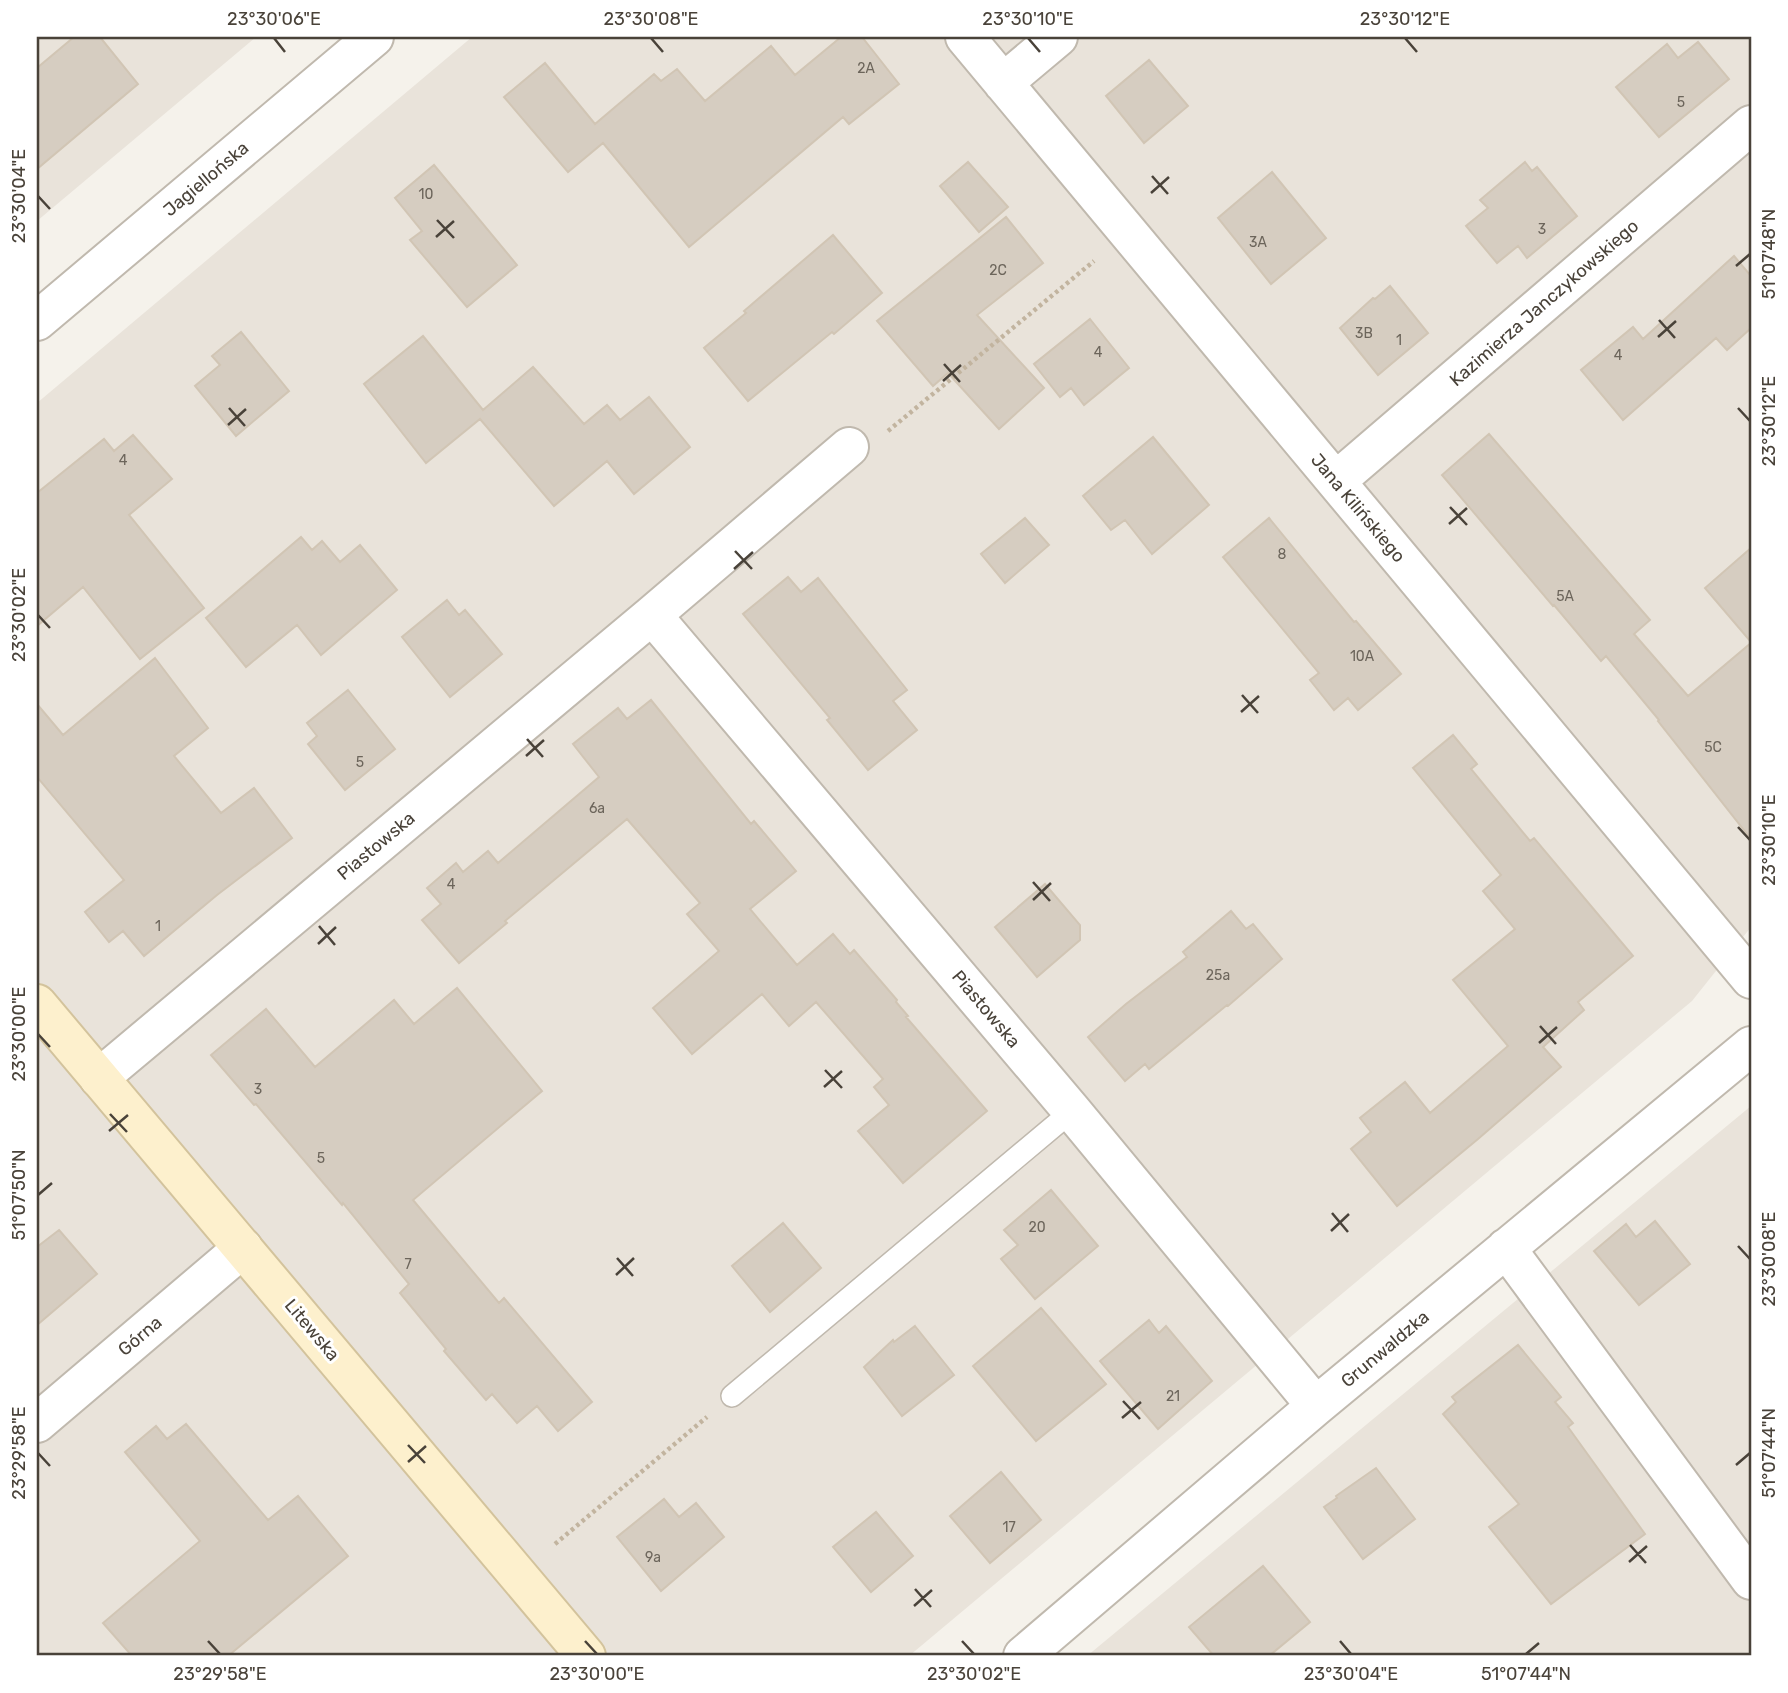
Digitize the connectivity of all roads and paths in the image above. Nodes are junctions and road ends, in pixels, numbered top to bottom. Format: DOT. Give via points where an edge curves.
graph roads {
  1 [pos="374,37"];
  2 [pos="965,37"];
  3 [pos="1058,37"];
  4 [pos="1003,83"];
  5 [pos="1751,125"];
  6 [pos="1095,260"];
  7 [pos="37,321"];
  8 [pos="849,447"];
  9 [pos="1336,481"];
  10 [pos="652,615"];
  11 [pos="1751,979"];
  12 [pos="37,1004"];
  13 [pos="1751,1045"];
  14 [pos="99,1077"];
  15 [pos="1072,1111"];
  16 [pos="243,1248"];
  17 [pos="1506,1248"];
  18 [pos="732,1396"];
  19 [pos="1316,1406"];
  20 [pos="37,1423"];
  21 [pos="555,1544"];
  22 [pos="1751,1580"];
  23 [pos="586,1656"];
  24 [pos="1023,1656"];
  1 -- 7 [label="street, Jagiellońska"];
  2 -- 4 [label="street, Jana Kilińskiego"];
  3 -- 4 [label="street"];
  4 -- 9 [label="street, Jana Kilińskiego"];
  5 -- 9 [label="street, Kazimierza Janczykowskiego"];
  6 -- 8 [label="path" via="880,438"];
  8 -- 10 [label="street, Piastowska"];
  9 -- 11 [label="street, Jana Kilińskiego"];
  10 -- 14 [label="street, Piastowska"];
  10 -- 15 [label="street, Piastowska"];
  12 -- 14 [label="main road, Litewska"];
  13 -- 17 [label="street, Grunwaldzka"];
  14 -- 16 [label="main road, Litewska"];
  15 -- 18 [label="lane"];
  15 -- 19 [label="street, Piastowska"];
  16 -- 20 [label="street, Górna"];
  16 -- 23 [label="main road, Litewska"];
  17 -- 19 [label="street, Grunwaldzka"];
  17 -- 22 [label="street"];
  18 -- 21 [label="path"];
  19 -- 24 [label="street, Grunwaldzka"];
}
